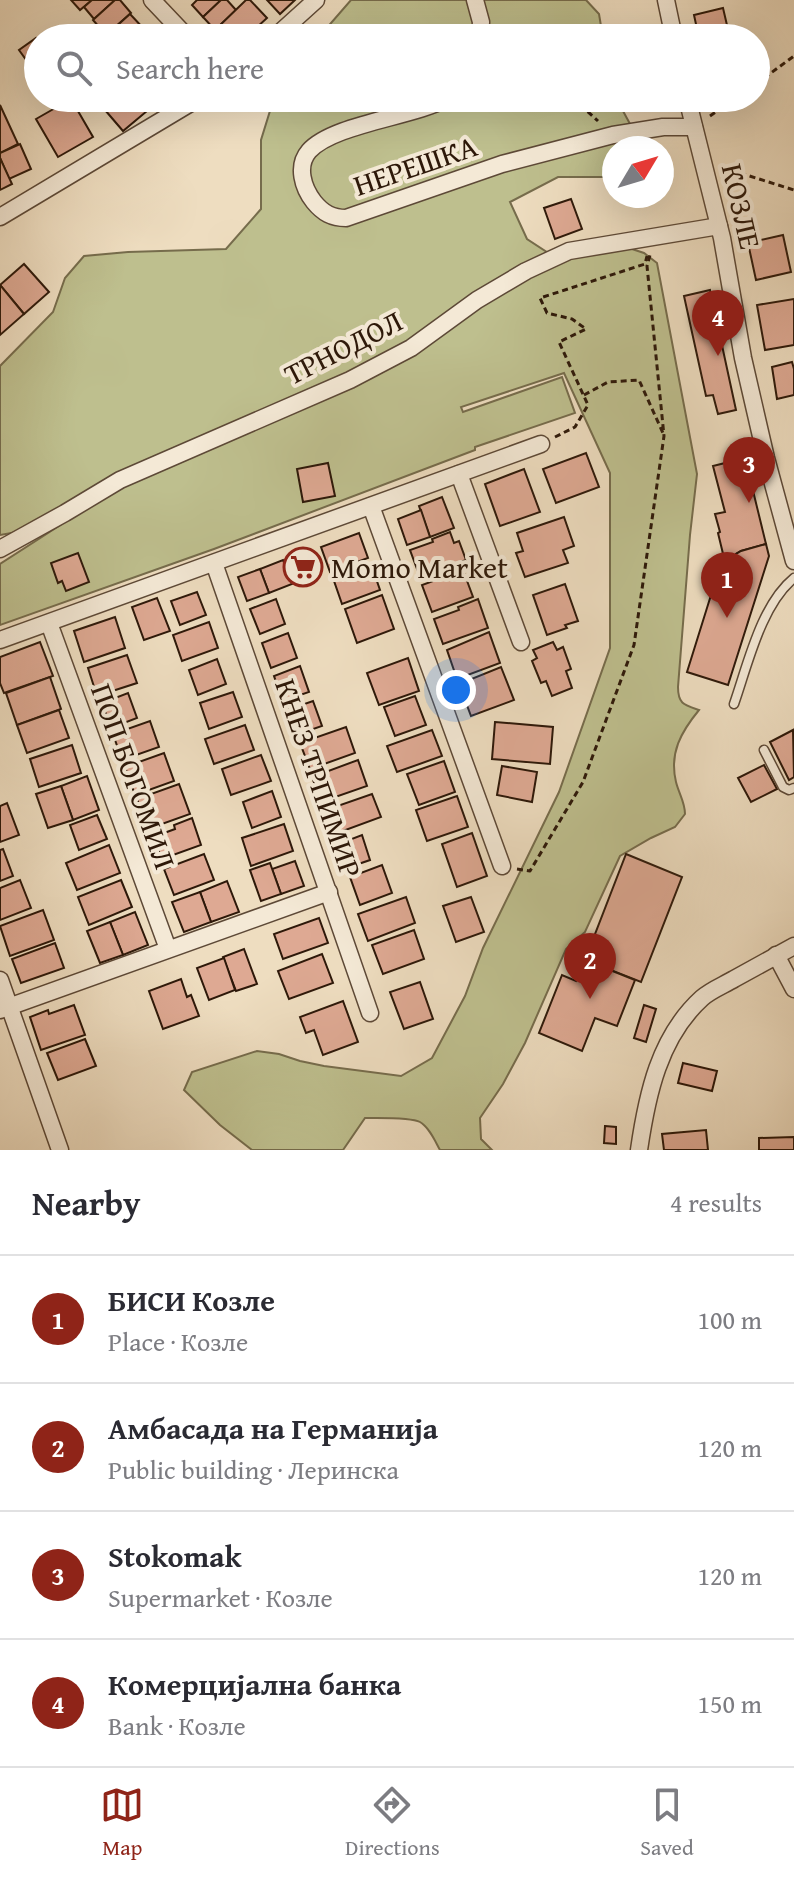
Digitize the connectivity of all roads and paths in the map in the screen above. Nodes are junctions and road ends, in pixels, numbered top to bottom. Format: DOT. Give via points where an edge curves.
graph roads {
  1 [pos="152,0"];
  2 [pos="316,0"];
  3 [pos="475,0"];
  4 [pos="666,0"];
  5 [pos="175,24"];
  6 [pos="289,24"];
  7 [pos="481,24"];
  8 [pos="671,24"];
  9 [pos="794,56"];
  10 [pos="770,74"];
  11 [pos="176,112"];
  12 [pos="410,112"];
  13 [pos="588,112"];
  14 [pos="690,112"];
  15 [pos="716,112"];
  16 [pos="694,127"];
  17 [pos="613,135"];
  18 [pos="702,160"];
  19 [pos="794,190"];
  20 [pos="0,217"];
  21 [pos="719,226"];
  22 [pos="654,236"];
  23 [pos="583,395"];
  24 [pos="575,427"];
  25 [pos="664,436"];
  26 [pos="541,444"];
  27 [pos="459,474"];
  28 [pos="371,506"];
  29 [pos="0,549"];
  30 [pos="794,561"];
  31 [pos="214,563"];
  32 [pos="794,578"];
  33 [pos="49,623"];
  34 [pos="0,640"];
  35 [pos="521,642"];
  36 [pos="734,704"];
  37 [pos="764,750"];
  38 [pos="794,788"];
  39 [pos="502,866"];
  40 [pos="329,892"];
  41 [pos="794,946"];
  42 [pos="168,949"];
  43 [pos="776,955"];
  44 [pos="0,980"];
  45 [pos="794,989"];
  46 [pos="5,1008"];
  47 [pos="370,1013"];
  48 [pos="60,1150"];
  49 [pos="639,1150"];
  1 -- 5 [label="street"];
  2 -- 6 [label="street"];
  3 -- 7 [label="street"];
  4 -- 8 [label="street"];
  9 -- 10 [label="path"];
  11 -- 20 [label="street"];
  12 -- 17 [label="street, НЕРЕШКА" via="312,148 302,169 311,198 328,214 346,218 502,164"];
  13 -- 17 [label="path"];
  14 -- 16 [label="street, КОЗЛЕ"];
  15 -- 16 [label="path"];
  16 -- 17 [label="street, НЕРЕШКА"];
  16 -- 18 [label="street, КОЗЛЕ"];
  18 -- 19 [label="path"];
  18 -- 21 [label="street, КОЗЛЕ"];
  21 -- 22 [label="street, ТРНОДОЛ"];
  21 -- 30 [label="street, КОЗЛЕ" via="746,373"];
  22 -- 23 [label="path" via="645,264 540,298 547,313 586,329 559,342"];
  22 -- 25 [label="path" via="647,266"];
  22 -- 29 [label="street, ТРНОДОЛ" via="569,251 526,271 411,348 120,480"];
  23 -- 24 [label="path" via="588,405"];
  23 -- 25 [label="path" via="608,382 639,380"];
  25 -- 39 [label="path" via="634,645 583,782 530,871"];
  26 -- 27 [label="street"];
  27 -- 28 [label="street"];
  27 -- 35 [label="street"];
  28 -- 31 [label="street"];
  28 -- 39 [label="street"];
  31 -- 33 [label="street"];
  31 -- 40 [label="street, КНЕЗ ТРПИМИР"];
  32 -- 36 [label="lane" via="771,604"];
  33 -- 34 [label="street"];
  33 -- 42 [label="street, ПОП БОГОМИЛ"];
  37 -- 38 [label="lane" via="783,787"];
  40 -- 42 [label="street"];
  40 -- 47 [label="street, КНЕЗ ТРПИМИР"];
  41 -- 43 [label="street"];
  42 -- 46 [label="street"];
  43 -- 45 [label="street"];
  43 -- 49 [label="street" via="705,996 686,1014 654,1075"];
  44 -- 46 [label="street"];
  46 -- 48 [label="street"];
}
